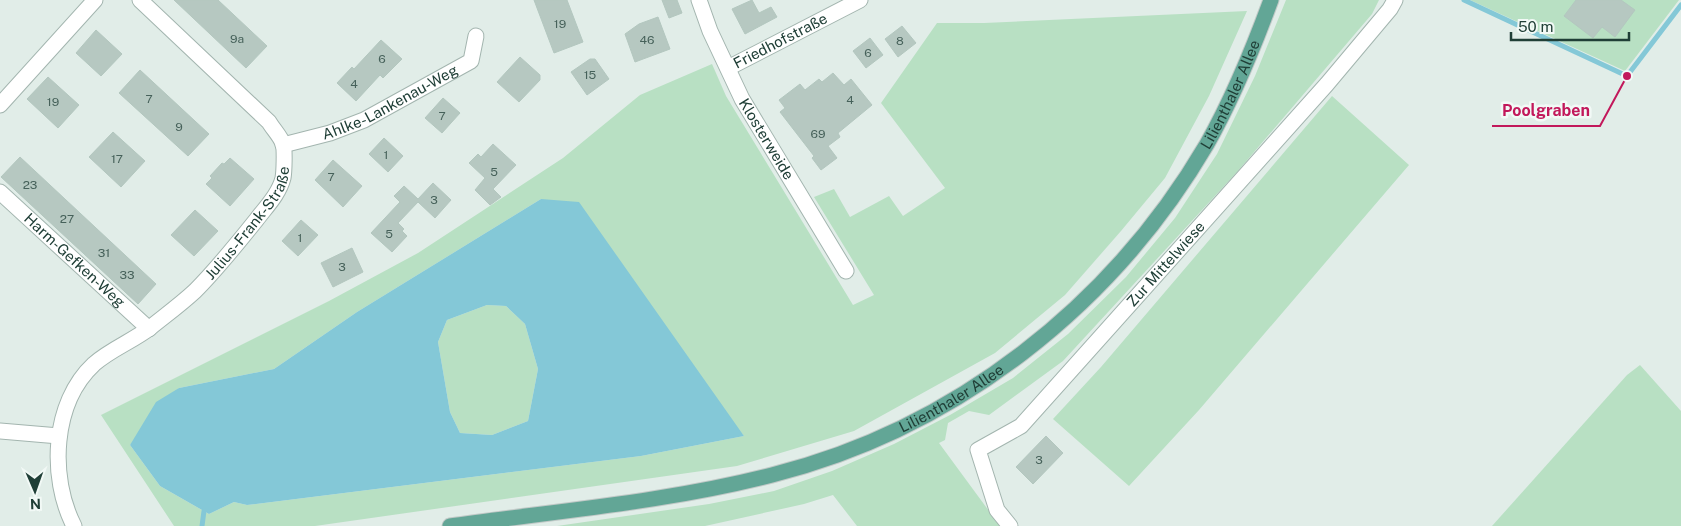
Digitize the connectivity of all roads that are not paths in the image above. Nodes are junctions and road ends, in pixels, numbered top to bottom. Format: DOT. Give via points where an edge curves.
graph roads {
  1 [pos="95,0"];
  2 [pos="140,0"];
  3 [pos="699,0"];
  4 [pos="860,0"];
  5 [pos="1271,0"];
  6 [pos="1395,0"];
  7 [pos="476,36"];
  8 [pos="728,68"];
  9 [pos="0,105"];
  10 [pos="283,145"];
  11 [pos="0,192"];
  12 [pos="846,271"];
  13 [pos="149,329"];
  14 [pos="0,431"];
  15 [pos="59,436"];
  16 [pos="69,522"];
  17 [pos="450,526"];
  18 [pos="1010,526"];
  1 -- 9 [label="street"];
  2 -- 10 [label="street, Julius-Frank-Straße" via="269,122"];
  3 -- 8 [label="street, Klosterweide"];
  4 -- 8 [label="street, Friedhofstraße"];
  5 -- 17 [label="main road, Lilienthaler Allee" via="1247,62 1218,122 1154,223 1119,265 1072,312 1022,354 965,393 884,436 846,452 772,475 691,492"];
  6 -- 18 [label="street, Zur Mittelwiese" via="1327,84 1021,426 978,450 997,510"];
  7 -- 10 [label="street, Ahlke-Lankenau-Weg" via="472,61 364,120"];
  8 -- 12 [label="street, Klosterweide" via="742,99"];
  10 -- 13 [label="street, Julius-Frank-Straße" via="283,178 274,198 195,290"];
  11 -- 13 [label="street, Harm-Gefken-Weg"];
  13 -- 15 [label="street, Julius-Frank-Straße" via="102,357 89,370 67,405"];
  14 -- 15 [label="street"];
  15 -- 16 [label="street, Julius-Frank-Straße" via="60,469"];
}
